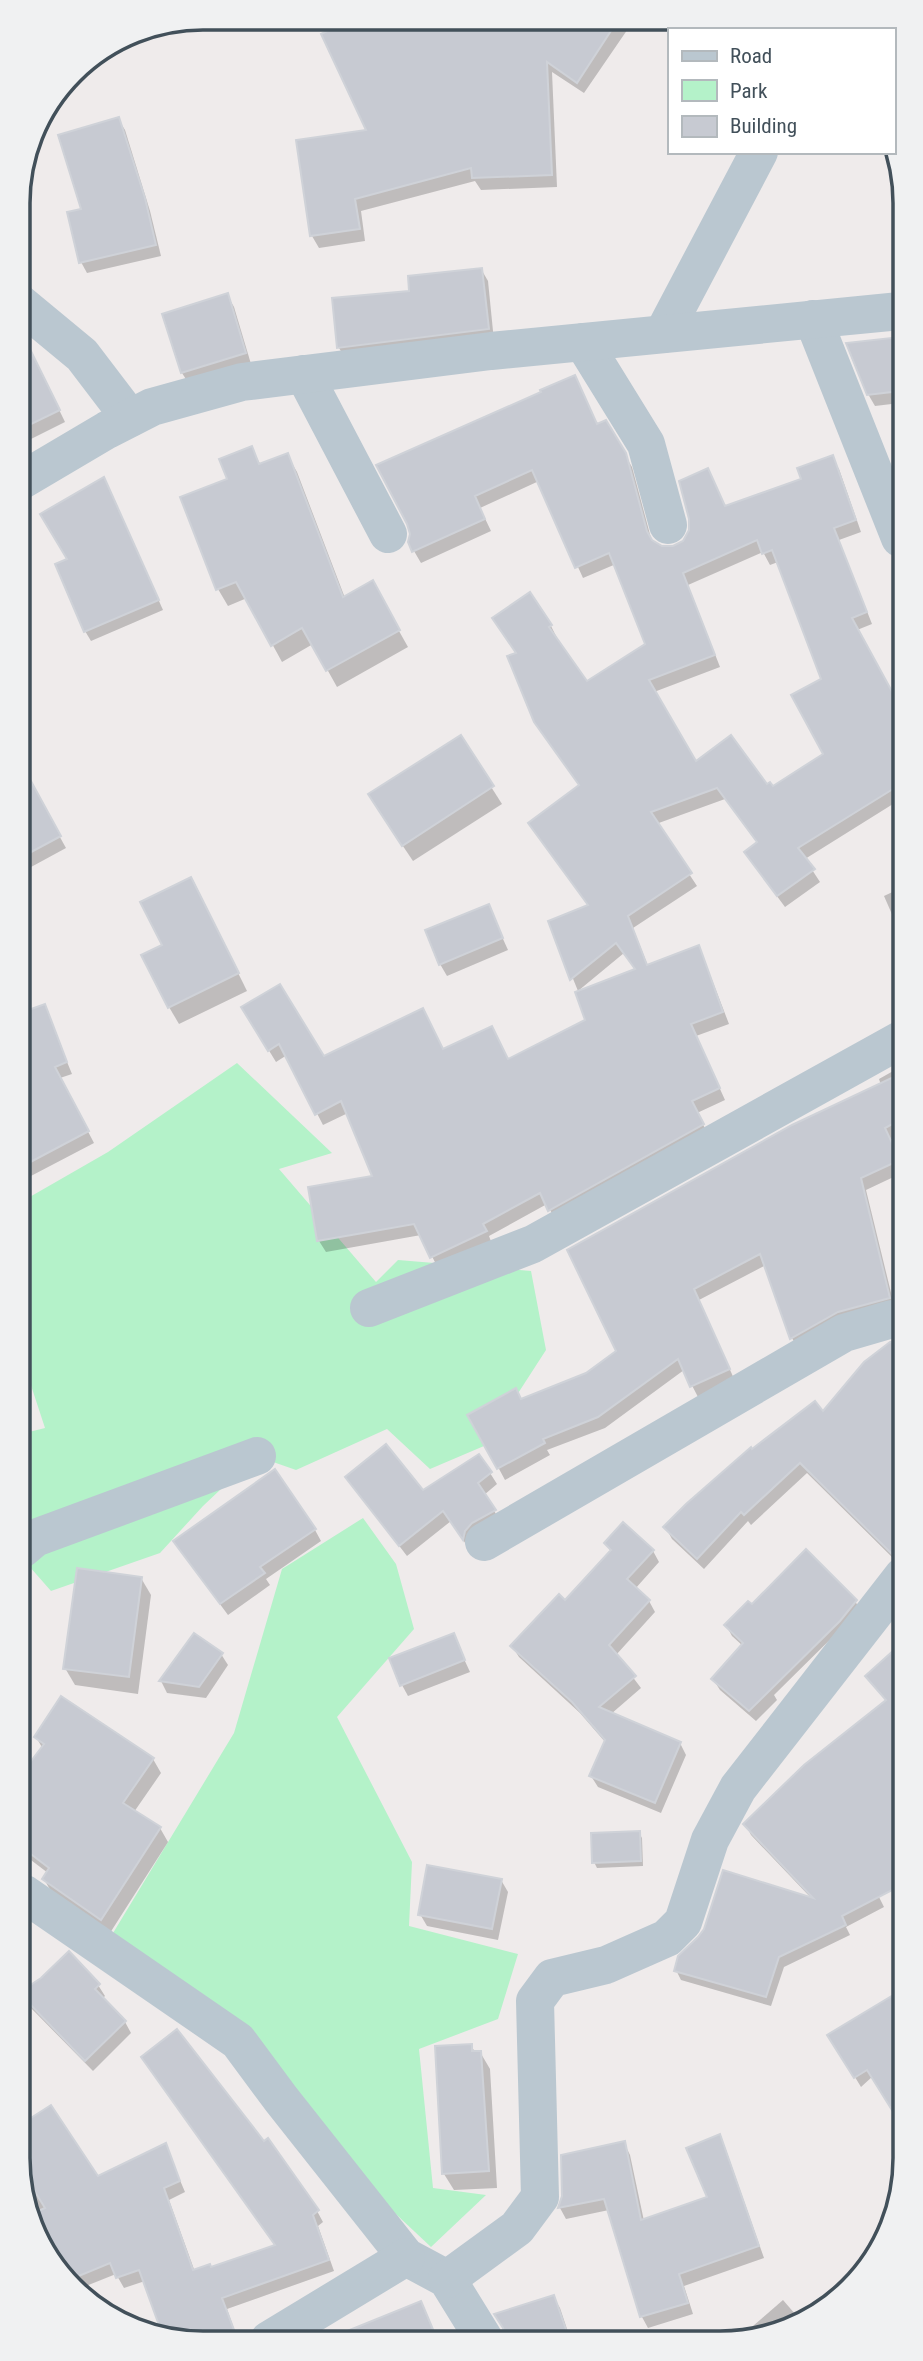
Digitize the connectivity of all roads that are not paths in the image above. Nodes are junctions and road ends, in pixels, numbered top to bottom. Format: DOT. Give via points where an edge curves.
graph roads {
  1 [pos="758,154"];
  2 [pos="30,312"];
  3 [pos="893,312"];
  4 [pos="813,319"];
  5 [pos="663,334"];
  6 [pos="583,342"];
  7 [pos="304,374"];
  8 [pos="130,418"];
  9 [pos="30,476"];
  10 [pos="893,520"];
  11 [pos="668,525"];
  12 [pos="388,534"];
  13 [pos="893,1045"];
  14 [pos="369,1308"];
  15 [pos="893,1319"];
  16 [pos="257,1456"];
  17 [pos="30,1542"];
  18 [pos="484,1542"];
  19 [pos="893,1589"];
  20 [pos="30,1897"];
  21 [pos="406,2257"];
  22 [pos="447,2279"];
  23 [pos="284,2331"];
  24 [pos="479,2331"];
  1 -- 5 [label="street"];
  2 -- 8 [label="street" via="82,355"];
  3 -- 4 [label="street"];
  4 -- 5 [label="street"];
  4 -- 10 [label="street"];
  5 -- 6 [label="street"];
  6 -- 7 [label="street"];
  6 -- 11 [label="street" via="646,444"];
  7 -- 8 [label="street" via="243,382 152,407"];
  7 -- 12 [label="street"];
  8 -- 9 [label="street"];
  13 -- 14 [label="street" via="533,1244"];
  15 -- 18 [label="street" via="844,1334"];
  16 -- 17 [label="street"];
  19 -- 22 [label="street" via="737,1788 710,1840 683,1922 667,1938 643,1949 606,1965 552,1979 535,2001 540,2197 517,2228"];
  20 -- 21 [label="street" via="238,2041"];
  21 -- 22 [label="street"];
  21 -- 23 [label="street"];
  22 -- 24 [label="street"];
}
